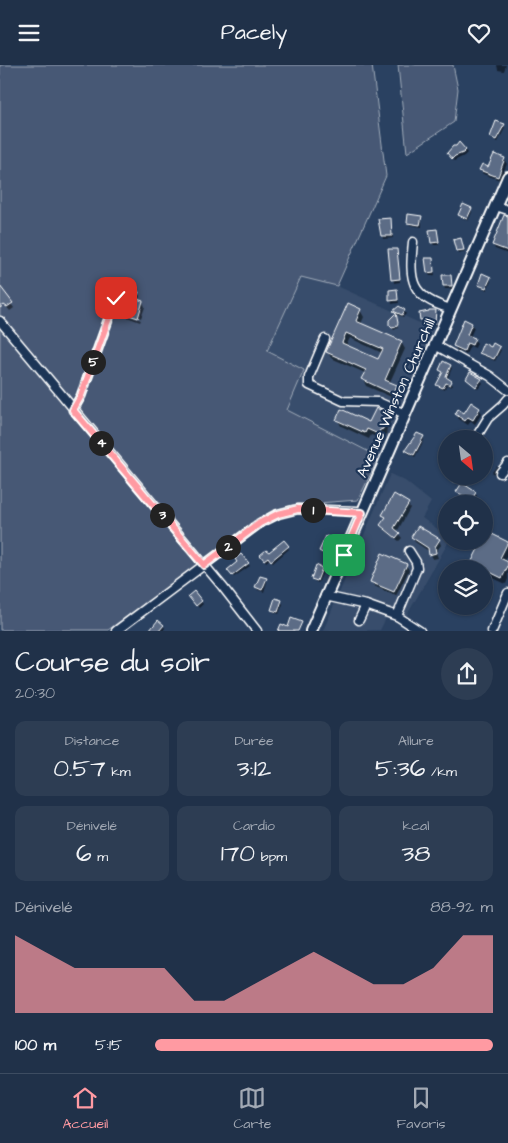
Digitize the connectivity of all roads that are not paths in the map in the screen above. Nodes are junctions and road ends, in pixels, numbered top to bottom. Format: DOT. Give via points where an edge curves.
graph roads {
  1 [pos="507,184"];
  2 [pos="496,206"];
  3 [pos="508,210"];
  4 [pos="413,242"];
  5 [pos="116,298"];
  6 [pos="451,309"];
  7 [pos="0,321"];
  8 [pos="325,339"];
  9 [pos="435,345"];
  10 [pos="508,390"];
  11 [pos="508,399"];
  12 [pos="73,410"];
  13 [pos="405,414"];
  14 [pos="481,430"];
  15 [pos="508,463"];
  16 [pos="500,473"];
  17 [pos="362,513"];
  18 [pos="409,551"];
  19 [pos="204,565"];
  20 [pos="508,593"];
  21 [pos="325,597"];
  22 [pos="366,605"];
  23 [pos="397,616"];
  24 [pos="359,620"];
  25 [pos="417,630"];
  26 [pos="116,631"];
  27 [pos="257,631"];
  28 [pos="310,631"];
  29 [pos="492,631"];
  1 -- 2 [label="main road, Avenue Winston Churchill"];
  2 -- 3 [label="street"];
  2 -- 6 [label="main road, Avenue Winston Churchill"];
  4 -- 6 [label="street" via="411,258 417,291"];
  5 -- 12 [label="street"];
  6 -- 9 [label="main road, Avenue Winston Churchill"];
  7 -- 12 [label="street"];
  8 -- 13 [label="street" via="309,377 309,385 343,401 378,402"];
  9 -- 10 [label="street"];
  9 -- 13 [label="main road, Avenue Winston Churchill"];
  11 -- 14 [label="street"];
  12 -- 19 [label="street"];
  13 -- 17 [label="main road, Avenue Winston Churchill"];
  15 -- 16 [label="street"];
  17 -- 19 [label="street" via="298,509 278,514 260,523"];
  17 -- 21 [label="main road, Avenue Winston Churchill"];
  18 -- 23 [label="street" via="417,568"];
  19 -- 26 [label="street"];
  19 -- 27 [label="street"];
  20 -- 29 [label="street"];
  21 -- 22 [label="street"];
  21 -- 28 [label="main road, Avenue Winston Churchill"];
  22 -- 23 [label="street"];
  22 -- 24 [label="street"];
  23 -- 25 [label="street"];
}
